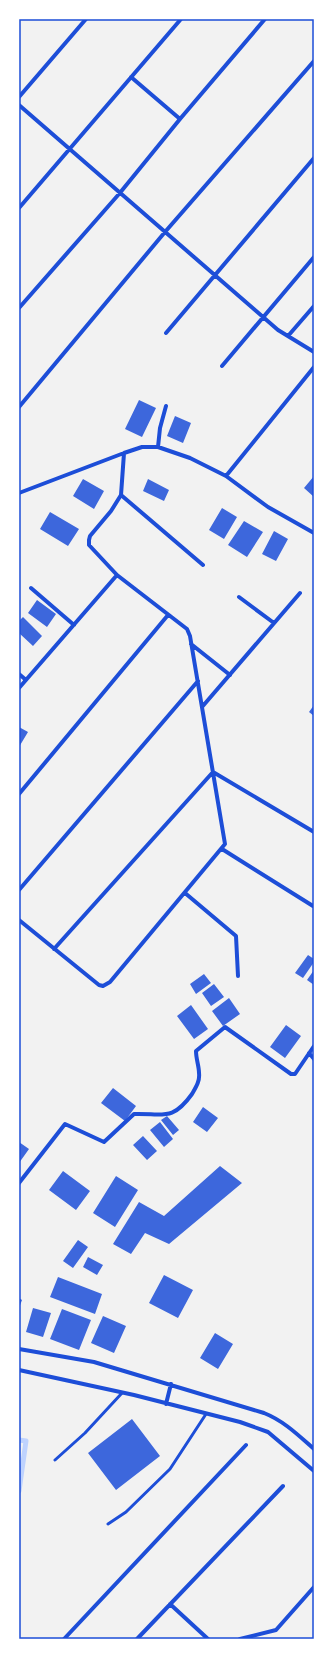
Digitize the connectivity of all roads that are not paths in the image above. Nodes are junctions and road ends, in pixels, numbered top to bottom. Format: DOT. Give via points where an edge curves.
graph roads {
  1 [pos="86,19"];
  2 [pos="181,19"];
  3 [pos="265,19"];
  4 [pos="314,62"];
  5 [pos="131,77"];
  6 [pos="19,97"];
  7 [pos="19,105"];
  8 [pos="180,119"];
  9 [pos="70,149"];
  10 [pos="314,158"];
  11 [pos="119,194"];
  12 [pos="19,208"];
  13 [pos="165,232"];
  14 [pos="314,257"];
  15 [pos="214,274"];
  16 [pos="314,306"];
  17 [pos="19,308"];
  18 [pos="263,316"];
  19 [pos="166,333"];
  20 [pos="288,336"];
  21 [pos="314,352"];
  22 [pos="222,366"];
  23 [pos="314,367"];
  24 [pos="166,406"];
  25 [pos="19,407"];
  26 [pos="158,447"];
  27 [pos="124,453"];
  28 [pos="226,476"];
  29 [pos="19,493"];
  30 [pos="121,494"];
  31 [pos="314,533"];
  32 [pos="203,565"];
  33 [pos="117,576"];
  34 [pos="31,588"];
  35 [pos="300,593"];
  36 [pos="239,597"];
  37 [pos="168,614"];
  38 [pos="274,623"];
  39 [pos="74,625"];
  40 [pos="191,643"];
  41 [pos="19,674"];
  42 [pos="230,675"];
  43 [pos="26,680"];
  44 [pos="198,681"];
  45 [pos="19,688"];
  46 [pos="202,707"];
  47 [pos="213,772"];
  48 [pos="19,794"];
  49 [pos="314,832"];
  50 [pos="222,849"];
  51 [pos="19,890"];
  52 [pos="185,893"];
  53 [pos="314,906"];
  54 [pos="19,920"];
  55 [pos="54,949"];
  56 [pos="238,976"];
  57 [pos="314,1046"];
  58 [pos="309,1053"];
  59 [pos="314,1059"];
  60 [pos="19,1183"];
  61 [pos="19,1349"];
  62 [pos="19,1370"];
  63 [pos="171,1384"];
  64 [pos="122,1393"];
  65 [pos="166,1404"];
  66 [pos="206,1414"];
  67 [pos="246,1445"];
  68 [pos="314,1449"];
  69 [pos="55,1460"];
  70 [pos="314,1471"];
  71 [pos="283,1486"];
  72 [pos="108,1524"];
  73 [pos="314,1587"];
  74 [pos="170,1604"];
  75 [pos="64,1639"];
  76 [pos="137,1639"];
  77 [pos="208,1639"];
  78 [pos="240,1639"];
  1 -- 6 [label="street"];
  2 -- 5 [label="street"];
  3 -- 8 [label="street"];
  4 -- 13 [label="street"];
  5 -- 8 [label="street"];
  5 -- 9 [label="street"];
  7 -- 9 [label="street"];
  8 -- 11 [label="street"];
  9 -- 11 [label="street"];
  9 -- 12 [label="street"];
  10 -- 15 [label="street"];
  11 -- 13 [label="street"];
  11 -- 17 [label="street"];
  13 -- 15 [label="street"];
  13 -- 25 [label="street"];
  14 -- 18 [label="street"];
  15 -- 18 [label="street"];
  15 -- 19 [label="street"];
  16 -- 20 [label="street"];
  18 -- 20 [label="street"];
  18 -- 22 [label="street"];
  20 -- 21 [label="street"];
  23 -- 28 [label="street"];
  24 -- 26 [label="street"];
  26 -- 27 [label="street"];
  26 -- 28 [label="street" via="190,458"];
  27 -- 29 [label="street"];
  27 -- 30 [label="street"];
  28 -- 31 [label="street" via="268,507"];
  30 -- 32 [label="street"];
  30 -- 33 [label="street" via="88,540 92,550"];
  33 -- 37 [label="street"];
  33 -- 39 [label="street"];
  34 -- 39 [label="street"];
  35 -- 38 [label="street"];
  36 -- 38 [label="street"];
  37 -- 40 [label="street" via="188,629"];
  37 -- 48 [label="street"];
  38 -- 42 [label="street"];
  39 -- 43 [label="street"];
  40 -- 42 [label="street"];
  40 -- 44 [label="street"];
  41 -- 43 [label="street"];
  42 -- 46 [label="street"];
  43 -- 45 [label="street"];
  44 -- 46 [label="street"];
  44 -- 51 [label="street"];
  46 -- 47 [label="street"];
  47 -- 49 [label="street"];
  47 -- 50 [label="street" via="226,841"];
  47 -- 55 [label="street"];
  50 -- 52 [label="street"];
  50 -- 53 [label="street"];
  52 -- 55 [label="street" via="106,984 99,985"];
  52 -- 56 [label="street" via="236,936"];
  54 -- 55 [label="street"];
  57 -- 58 [label="street"];
  58 -- 59 [label="street"];
  58 -- 60 [label="street" via="295,1074 291,1074 228,1028 224,1028 196,1052 200,1074 198,1081 179,1109 167,1115 134,1114 104,1142 65,1124"];
  61 -- 63 [label="street" via="94,1362"];
  62 -- 64 [label="street"];
  63 -- 65 [label="street"];
  63 -- 68 [label="street" via="276,1418"];
  64 -- 65 [label="street"];
  64 -- 69 [label="lane" via="85,1433"];
  65 -- 66 [label="street"];
  66 -- 70 [label="street" via="268,1432"];
  66 -- 72 [label="lane" via="170,1469 126,1512"];
  67 -- 75 [label="street"];
  71 -- 74 [label="street"];
  73 -- 78 [label="street" via="276,1630"];
  74 -- 76 [label="street"];
  74 -- 77 [label="street"];
}
